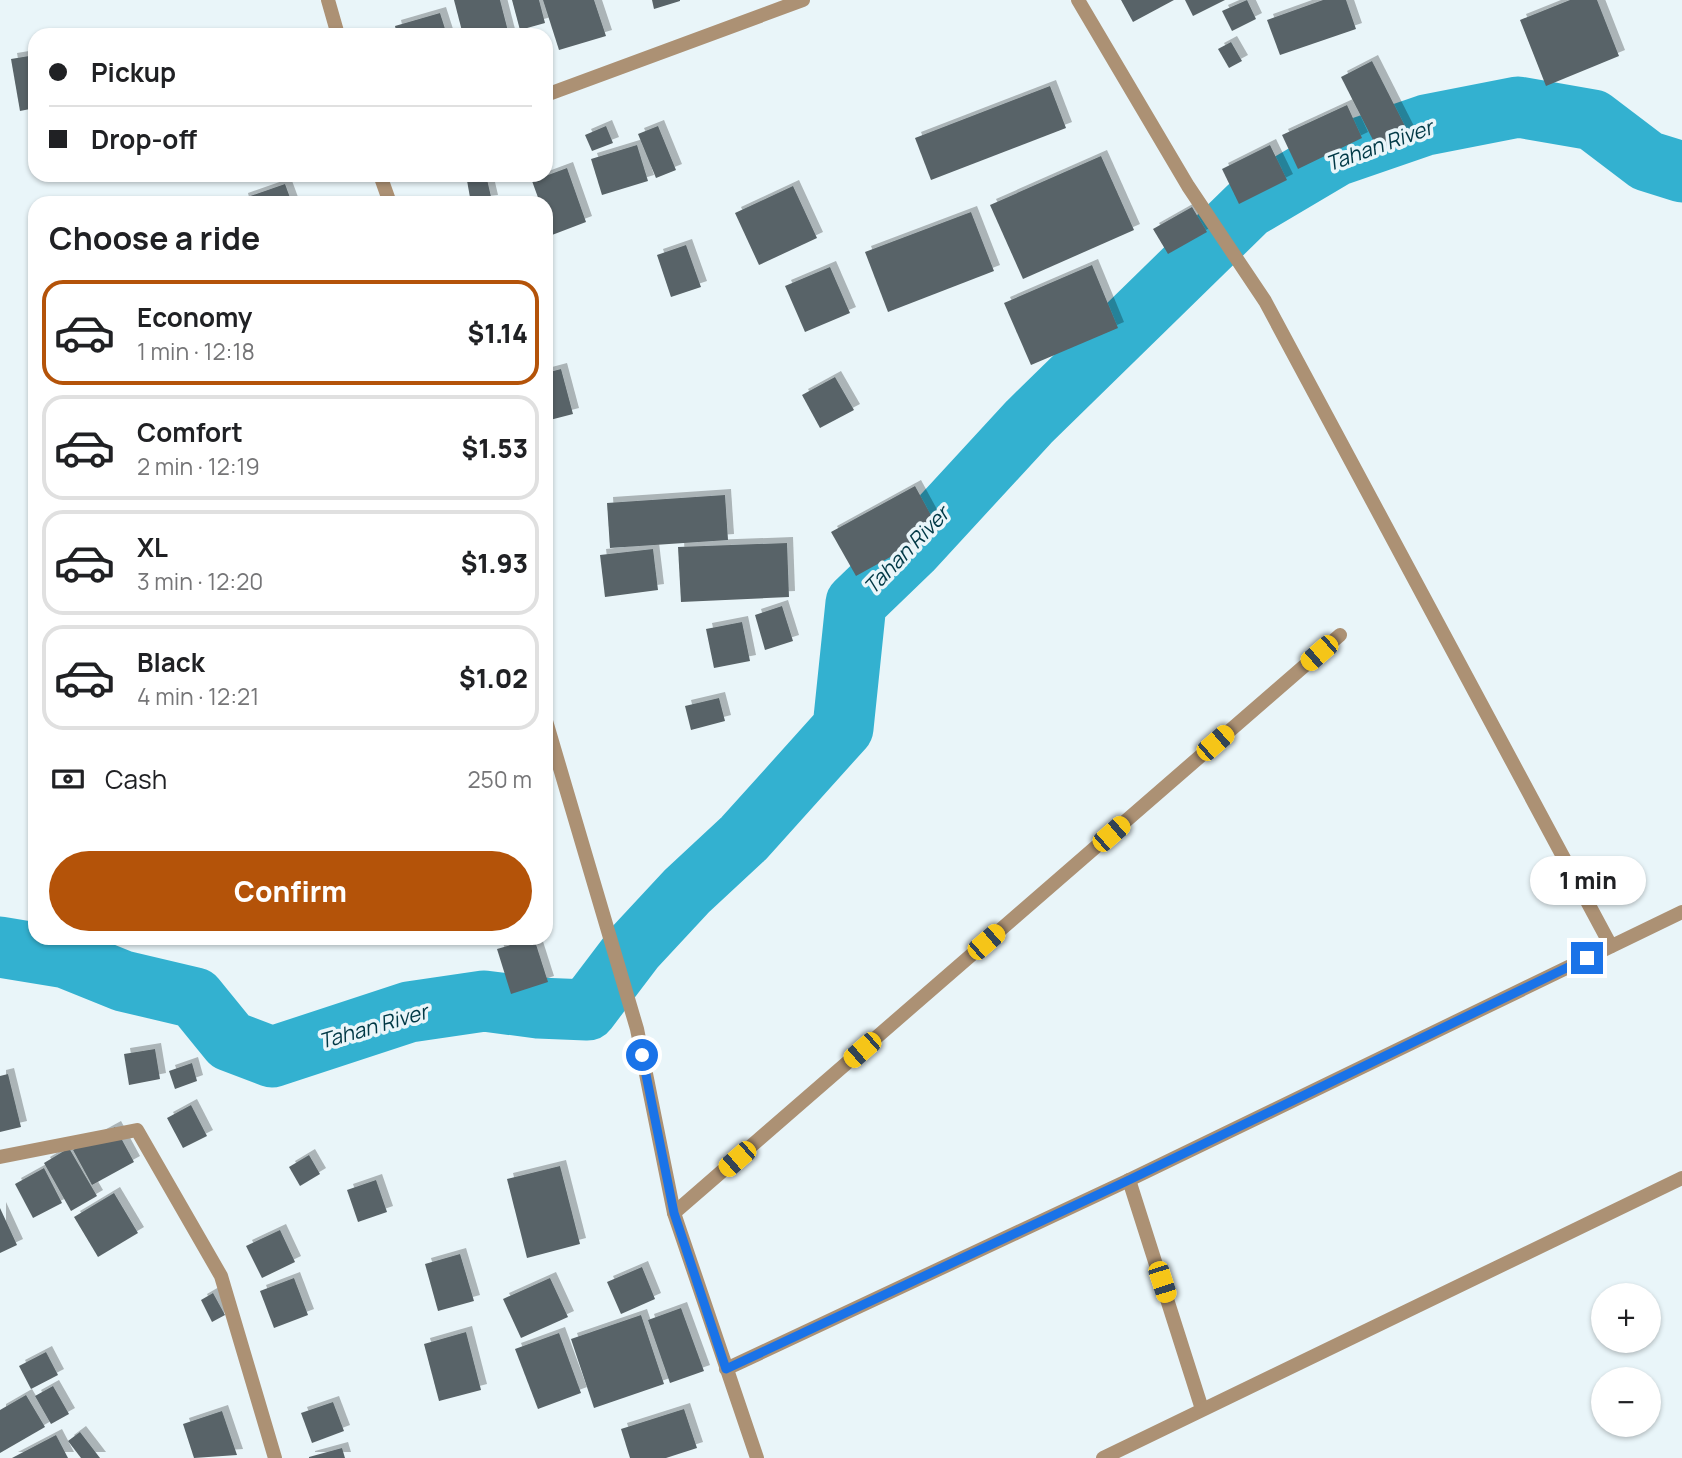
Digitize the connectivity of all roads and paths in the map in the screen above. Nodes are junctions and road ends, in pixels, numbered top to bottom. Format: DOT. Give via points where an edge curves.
graph roads {
  1 [pos="328,0"];
  2 [pos="803,0"];
  3 [pos="1078,0"];
  4 [pos="336,28"];
  5 [pos="553,92"];
  6 [pos="1340,635"];
  7 [pos="553,747"];
  8 [pos="1682,912"];
  9 [pos="1611,946"];
  10 [pos="0,1157"];
  11 [pos="1682,1178"];
  12 [pos="1129,1180"];
  13 [pos="674,1213"];
  14 [pos="726,1369"];
  15 [pos="1202,1409"];
  16 [pos="275,1458"];
  17 [pos="757,1458"];
  18 [pos="1103,1458"];
  1 -- 4 [label="street"];
  2 -- 5 [label="street"];
  3 -- 9 [label="street" via="1188,186 1265,301"];
  6 -- 13 [label="street"];
  7 -- 13 [label="street" via="637,1028"];
  8 -- 9 [label="street"];
  9 -- 12 [label="street"];
  10 -- 16 [label="street" via="137,1130 221,1276"];
  11 -- 15 [label="street"];
  12 -- 14 [label="street"];
  12 -- 15 [label="street"];
  13 -- 14 [label="street"];
  14 -- 17 [label="street"];
  15 -- 18 [label="street"];
}
